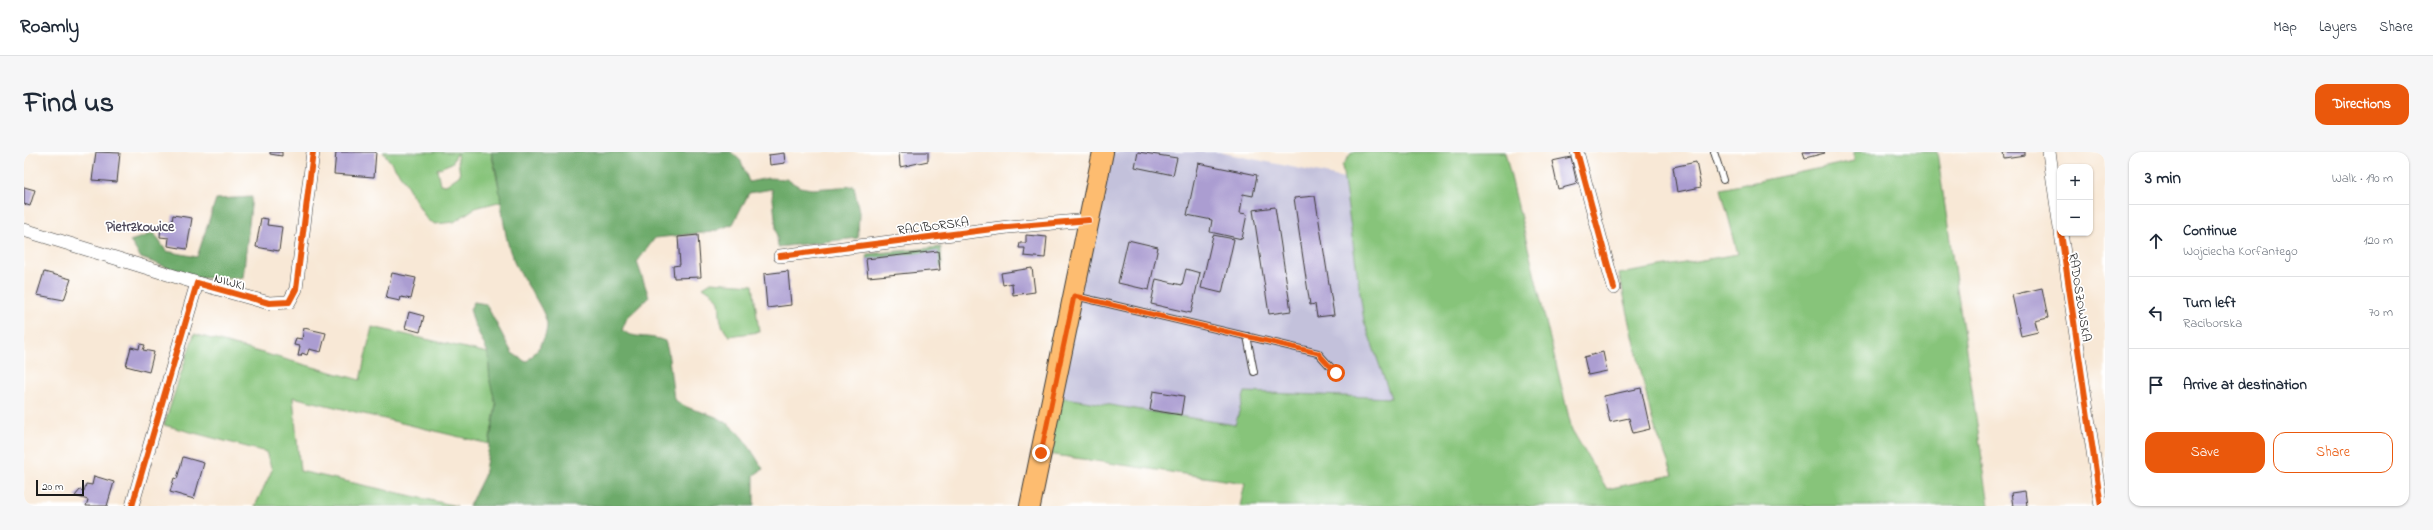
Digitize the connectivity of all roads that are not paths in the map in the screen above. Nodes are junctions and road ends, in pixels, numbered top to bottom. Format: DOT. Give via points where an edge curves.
graph roads {
  1 [pos="313,152"];
  2 [pos="1103,152"];
  3 [pos="1577,152"];
  4 [pos="1714,152"];
  5 [pos="2048,152"];
  6 [pos="1723,180"];
  7 [pos="2057,209"];
  8 [pos="1089,220"];
  9 [pos="24,230"];
  10 [pos="2061,236"];
  11 [pos="780,256"];
  12 [pos="197,283"];
  13 [pos="1614,288"];
  14 [pos="1074,296"];
  15 [pos="1247,336"];
  16 [pos="1254,372"];
  17 [pos="1336,373"];
  18 [pos="132,506"];
  19 [pos="1030,506"];
  20 [pos="2101,506"];
  1 -- 12 [label="street, NIWKI" via="296,289 289,302 269,303"];
  2 -- 8 [label="main road"];
  3 -- 13 [label="street"];
  4 -- 6 [label="lane"];
  5 -- 7 [label="street"];
  8 -- 11 [label="street, RACIBORSKA" via="1008,227"];
  8 -- 14 [label="main road"];
  9 -- 12 [label="street, NIWKI"];
  10 -- 20 [label="street, RADOSZOWSKA"];
  12 -- 18 [label="street, NIWKI"];
  14 -- 15 [label="lane"];
  14 -- 19 [label="main road"];
  15 -- 16 [label="lane"];
  15 -- 17 [label="lane" via="1318,353"];
}
